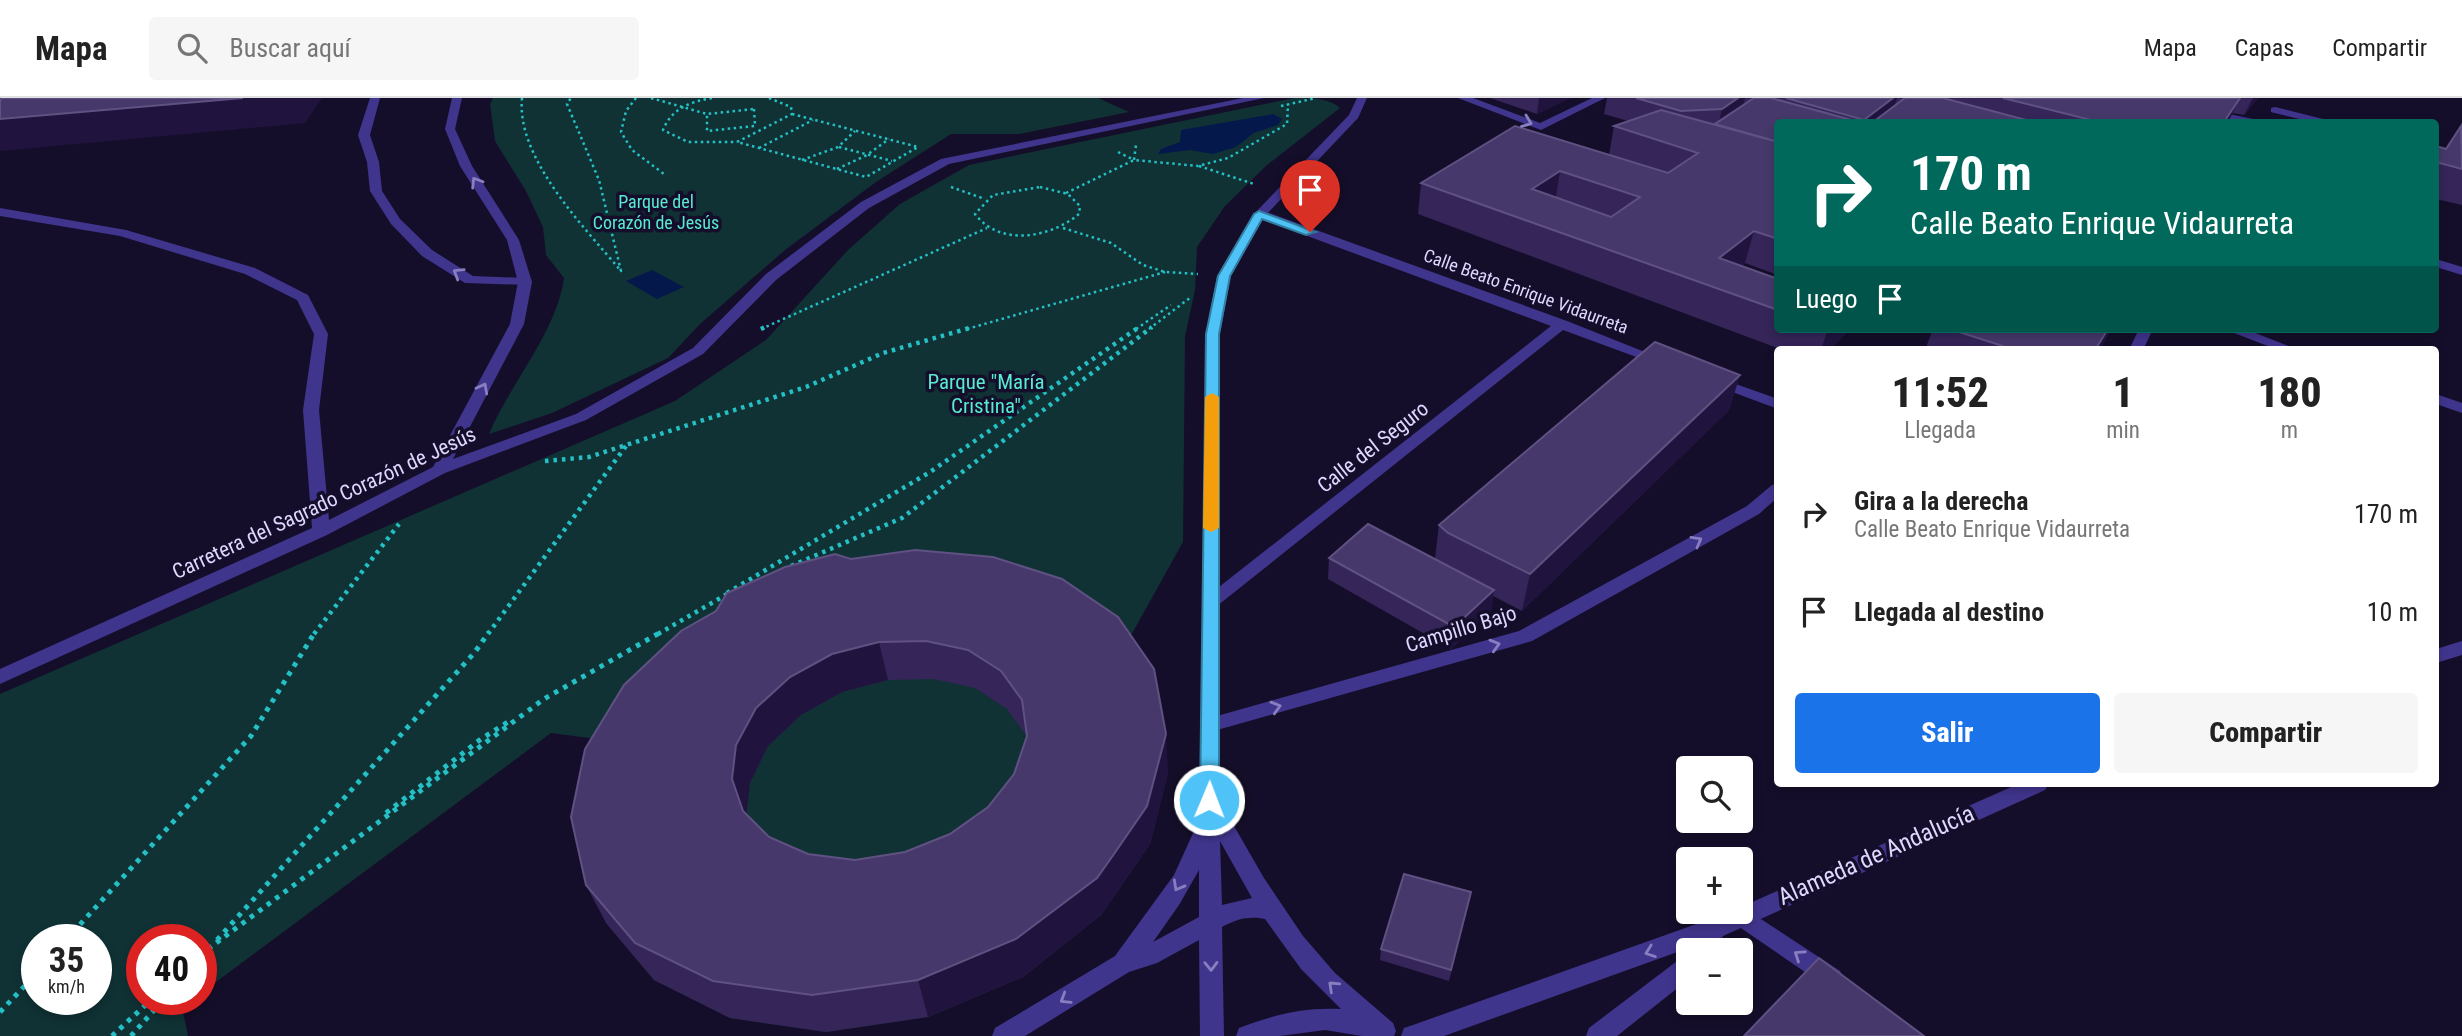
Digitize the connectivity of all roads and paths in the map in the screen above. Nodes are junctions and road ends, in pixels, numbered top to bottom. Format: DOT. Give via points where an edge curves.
graph roads {
  1 [pos="375,98"];
  2 [pos="457,98"];
  3 [pos="522,98"];
  4 [pos="571,98"];
  5 [pos="636,98"];
  6 [pos="651,98"];
  7 [pos="712,98"];
  8 [pos="769,98"];
  9 [pos="1259,98"];
  10 [pos="1362,98"];
  11 [pos="1463,98"];
  12 [pos="1600,98"];
  13 [pos="2284,98"];
  14 [pos="1288,104"];
  15 [pos="680,107"];
  16 [pos="2190,109"];
  17 [pos="2275,110"];
  18 [pos="707,114"];
  19 [pos="792,114"];
  20 [pos="2240,119"];
  21 [pos="2260,119"];
  22 [pos="2311,119"];
  23 [pos="814,120"];
  24 [pos="755,126"];
  25 [pos="764,128"];
  26 [pos="855,131"];
  27 [pos="890,139"];
  28 [pos="737,142"];
  29 [pos="838,147"];
  30 [pos="758,148"];
  31 [pos="867,155"];
  32 [pos="801,160"];
  33 [pos="893,161"];
  34 [pos="1198,166"];
  35 [pos="836,169"];
  36 [pos="664,174"];
  37 [pos="1280,192"];
  38 [pos="1066,193"];
  39 [pos="0,212"];
  40 [pos="1259,214"];
  41 [pos="987,228"];
  42 [pos="1062,228"];
  43 [pos="2439,264"];
  44 [pos="2462,271"];
  45 [pos="1165,272"];
  46 [pos="1224,276"];
  47 [pos="525,282"];
  48 [pos="1171,305"];
  49 [pos="1562,324"];
  50 [pos="2243,333"];
  51 [pos="749,334"];
  52 [pos="2280,346"];
  53 [pos="1676,367"];
  54 [pos="1702,376"];
  55 [pos="2439,401"];
  56 [pos="1774,403"];
  57 [pos="2462,408"];
  58 [pos="626,446"];
  59 [pos="534,462"];
  60 [pos="439,470"];
  61 [pos="1774,492"];
  62 [pos="407,513"];
  63 [pos="321,531"];
  64 [pos="788,568"];
  65 [pos="775,573"];
  66 [pos="1210,602"];
  67 [pos="672,626"];
  68 [pos="2461,648"];
  69 [pos="2439,655"];
  70 [pos="0,677"];
  71 [pos="1210,725"];
  72 [pos="2009,789"];
  73 [pos="1209,800"];
  74 [pos="296,884"];
  75 [pos="1753,909"];
  76 [pos="1272,911"];
  77 [pos="1210,921"];
  78 [pos="81,924"];
  79 [pos="1729,924"];
  80 [pos="1753,924"];
  81 [pos="1711,938"];
  82 [pos="217,939"];
  83 [pos="217,942"];
  84 [pos="217,946"];
  85 [pos="1676,951"];
  86 [pos="1123,963"];
  87 [pos="1676,974"];
  88 [pos="21,990"];
  89 [pos="1852,991"];
  90 [pos="0,1012"];
  91 [pos="135,1015"];
  92 [pos="150,1015"];
  93 [pos="1388,1034"];
  94 [pos="112,1036"];
  95 [pos="131,1036"];
  96 [pos="1004,1036"];
  97 [pos="1212,1036"];
  98 [pos="1248,1036"];
  99 [pos="1413,1036"];
  100 [pos="1598,1036"];
  47 -- 1 [label="street, one-way" via="470,281 427,253 395,220 376,191 364,135"];
  47 -- 2 [label="street, one-way" via="513,240 466,166 450,129"];
  3 -- 4 [label="path" via="518,108 530,146 621,271 598,180 567,104"];
  5 -- 36 [label="path" via="621,116 619,129 626,144"];
  6 -- 15 [label="path"];
  7 -- 15 [label="path"];
  8 -- 19 [label="path" via="792,107"];
  9 -- 60 [label="street, Carretera del Sagrado Corazón de Jesús" via="945,161 865,205 771,277 690,356 581,417"];
  10 -- 37 [label="street" via="1354,116"];
  11 -- 12 [label="street, one-way" via="1541,127"];
  13 -- 17 [label="street"];
  14 -- 34 [label="path" via="1287,124 1228,158"];
  15 -- 18 [label="path"];
  15 -- 28 [label="path" via="666,118 663,130 670,137 688,142"];
  16 -- 20 [label="street"];
  17 -- 21 [label="street"];
  17 -- 22 [label="street"];
  18 -- 24 [label="path" via="754,109"];
  18 -- 24 [label="path" via="707,131"];
  19 -- 23 [label="path"];
  19 -- 25 [label="path"];
  23 -- 26 [label="path"];
  23 -- 30 [label="path"];
  24 -- 25 [label="path"];
  25 -- 28 [label="path"];
  26 -- 27 [label="path"];
  26 -- 29 [label="path"];
  27 -- 31 [label="path"];
  27 -- 33 [label="path" via="918,147"];
  28 -- 30 [label="path"];
  29 -- 31 [label="path"];
  29 -- 32 [label="path"];
  30 -- 32 [label="path"];
  31 -- 33 [label="path"];
  31 -- 35 [label="path"];
  32 -- 35 [label="path"];
  33 -- 35 [label="path" via="866,177"];
  34 -- 37 [label="path"];
  34 -- 38 [label="path" via="1133,160"];
  37 -- 40 [label="street"];
  38 -- 41 [label="path" via="1040,187 985,199 975,214"];
  38 -- 42 [label="path" via="1080,206 1073,221"];
  39 -- 63 [label="street" via="122,233 250,271 303,298 321,334 311,410"];
  40 -- 46 [label="street"];
  40 -- 49 [label="street, Calle Beato Enrique Vidaurreta"];
  41 -- 42 [label="path" via="1014,235"];
  41 -- 51 [label="path"];
  42 -- 45 [label="path" via="1111,243 1143,265"];
  43 -- 44 [label="street"];
  45 -- 46 [label="path"];
  45 -- 58 [label="path" via="883,352 806,387"];
  46 -- 64 [label="path" via="1170,310 902,518"];
  46 -- 66 [label="street" via="1213,334"];
  60 -- 47 [label="street, one-way" via="517,324"];
  48 -- 67 [label="path" via="930,472"];
  49 -- 53 [label="street, Calle Beato Enrique Vidaurreta"];
  49 -- 66 [label="street, Calle del Seguro"];
  50 -- 52 [label="street"];
  54 -- 56 [label="street"];
  55 -- 57 [label="street"];
  58 -- 59 [label="path" via="589,457"];
  58 -- 82 [label="path" via="475,652"];
  60 -- 63 [label="street, Carretera del Sagrado Corazón de Jesús"];
  71 -- 61 [label="street, Campillo Bajo, one-way" via="1525,636 1752,510"];
  62 -- 78 [label="path" via="312,636 251,736"];
  63 -- 70 [label="street, Carretera del Sagrado Corazón de Jesús"];
  65 -- 67 [label="path"];
  66 -- 71 [label="street"];
  67 -- 74 [label="path" via="481,739"];
  68 -- 69 [label="street"];
  71 -- 73 [label="street"];
  72 -- 75 [label="street, Alameda de Andalucía"];
  73 -- 76 [label="street"];
  73 -- 77 [label="street"];
  73 -- 86 [label="street, one-way" via="1205,829 1180,884"];
  74 -- 83 [label="path"];
  74 -- 84 [label="path"];
  76 -- 77 [label="street" via="1242,907"];
  93 -- 76 [label="street, one-way" via="1318,972"];
  77 -- 86 [label="street" via="1149,957"];
  77 -- 97 [label="street, one-way"];
  79 -- 81 [label="street, Alameda de Andalucía"];
  89 -- 80 [label="street, one-way"];
  85 -- 99 [label="street, Alameda de Andalucía, one-way"];
  86 -- 96 [label="street, one-way"];
  87 -- 100 [label="street"];
  88 -- 90 [label="path"];
  91 -- 94 [label="path"];
  92 -- 95 [label="path"];
  93 -- 98 [label="street" via="1354,1021 1315,1017 1278,1023"];
}
